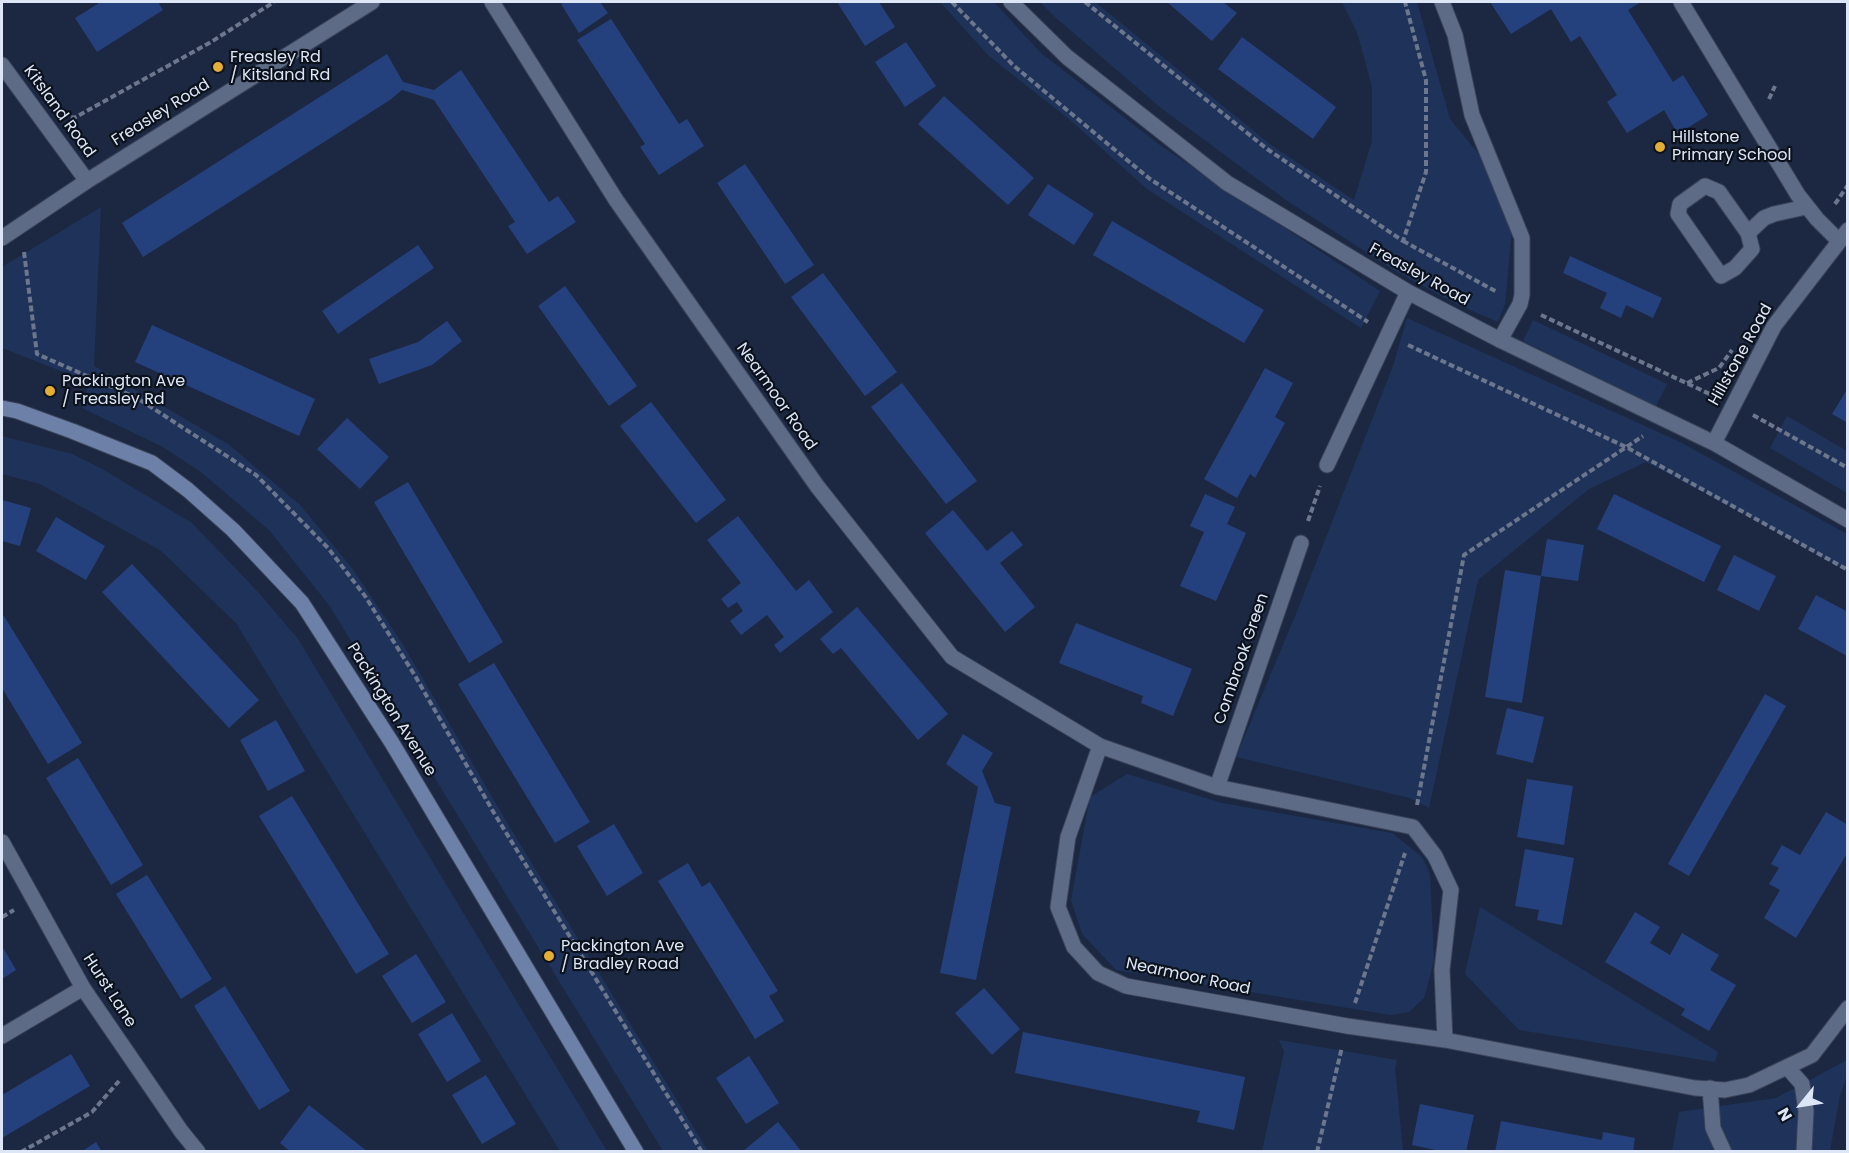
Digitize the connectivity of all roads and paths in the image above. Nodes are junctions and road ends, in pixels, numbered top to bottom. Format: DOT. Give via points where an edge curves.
graph roads {
  1 [pos="274,2"];
  2 [pos="372,2"];
  3 [pos="492,2"];
  4 [pos="1011,2"];
  5 [pos="1085,2"];
  6 [pos="1405,2"];
  7 [pos="1442,2"];
  8 [pos="1681,2"];
  9 [pos="2,65"];
  10 [pos="28,101"];
  11 [pos="87,182"];
  12 [pos="1806,207"];
  13 [pos="1748,232"];
  14 [pos="1843,236"];
  15 [pos="2,238"];
  16 [pos="1403,241"];
  17 [pos="1408,292"];
  18 [pos="1520,304"];
  19 [pos="1500,340"];
  20 [pos="1735,405"];
  21 [pos="2,408"];
  22 [pos="1668,420"];
  23 [pos="1714,443"];
  24 [pos="1327,465"];
  25 [pos="1848,468"];
  26 [pos="1848,520"];
  27 [pos="1301,543"];
  28 [pos="1101,746"];
  29 [pos="1217,787"];
  30 [pos="1413,828"];
  31 [pos="2,842"];
  32 [pos="83,988"];
  33 [pos="1848,1008"];
  34 [pos="1347,1026"];
  35 [pos="2,1036"];
  36 [pos="1445,1040"];
  37 [pos="135,1063"];
  38 [pos="1787,1067"];
  39 [pos="1710,1089"];
  40 [pos="21,1152"];
  41 [pos="198,1152"];
  42 [pos="636,1152"];
  43 [pos="1317,1152"];
  44 [pos="1724,1152"];
  45 [pos="1804,1152"];
  1 -- 10 [label="path" via="74,118"];
  2 -- 11 [label="street, Freasley Road"];
  3 -- 28 [label="street, Nearmoor Road" via="616,200 817,486 952,657"];
  4 -- 17 [label="street, Freasley Road" via="1066,57 1227,183"];
  5 -- 16 [label="path" via="1267,149"];
  6 -- 16 [label="path" via="1426,80 1426,172"];
  7 -- 18 [label="street" via="1455,35 1472,115 1522,238"];
  8 -- 12 [label="street"];
  9 -- 10 [label="street, Kitsland Road"];
  10 -- 11 [label="street, Kitsland Road"];
  11 -- 15 [label="street, Freasley Road"];
  12 -- 13 [label="street" via="1764,218"];
  12 -- 14 [label="street"];
  13 -- 13 [label="street" via="1752,249 1721,276 1678,214 1680,204 1705,186 1719,192"];
  14 -- 20 [label="street, Hillstone Road" via="1774,326"];
  16 -- 18 [label="path"];
  17 -- 19 [label="street, Freasley Road"];
  17 -- 24 [label="street"];
  18 -- 19 [label="street"];
  18 -- 20 [label="path"];
  19 -- 22 [label="street, Freasley Road"];
  20 -- 23 [label="street, Hillstone Road"];
  20 -- 25 [label="path"];
  21 -- 42 [label="street, Packington Avenue" via="152,464 233,530 302,603 392,743"];
  22 -- 23 [label="street, Freasley Road"];
  22 -- 30 [label="path" via="1464,555"];
  23 -- 26 [label="street, Freasley Road"];
  24 -- 27 [label="path"];
  27 -- 29 [label="street, Combrook Green"];
  28 -- 29 [label="street, Nearmoor Road"];
  28 -- 34 [label="street, Nearmoor Road" via="1068,837 1058,907 1074,947 1098,973 1126,986"];
  29 -- 30 [label="street, Nearmoor Road"];
  30 -- 34 [label="path"];
  30 -- 36 [label="street" via="1435,856 1451,890 1442,970"];
  31 -- 32 [label="street, Hurst Lane"];
  32 -- 35 [label="street"];
  32 -- 37 [label="street, Hurst Lane"];
  33 -- 38 [label="street, Nearmoor Road" via="1812,1054"];
  34 -- 36 [label="street, Nearmoor Road"];
  34 -- 43 [label="path"];
  36 -- 39 [label="street, Nearmoor Road"];
  37 -- 40 [label="path" via="92,1112"];
  37 -- 41 [label="street, Hurst Lane"];
  38 -- 39 [label="street, Nearmoor Road" via="1749,1085"];
  38 -- 45 [label="street" via="1802,1083 1806,1111"];
  39 -- 44 [label="street" via="1713,1128"];
}
